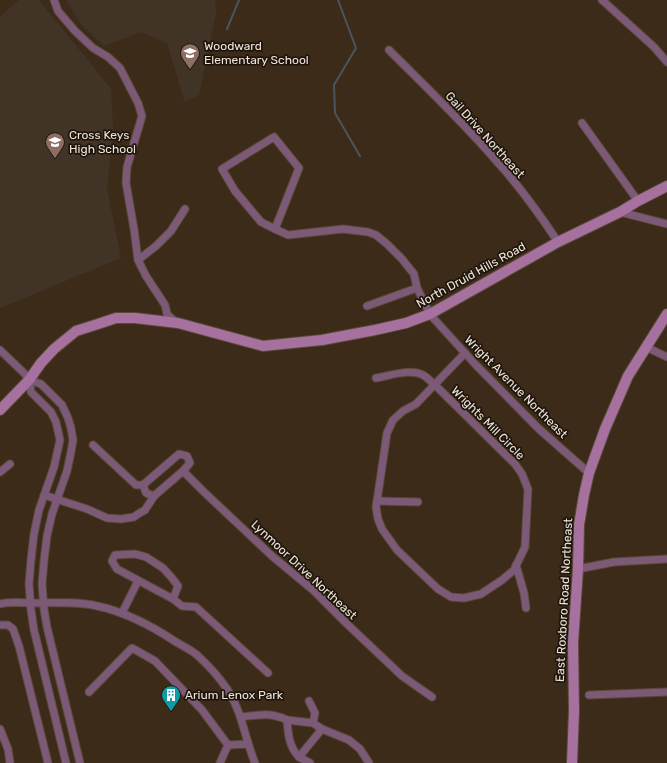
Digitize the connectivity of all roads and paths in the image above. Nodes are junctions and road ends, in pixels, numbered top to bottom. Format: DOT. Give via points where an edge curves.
graph roads {
  1 [pos="54,0"];
  2 [pos="602,0"];
  3 [pos="389,50"];
  4 [pos="667,62"];
  5 [pos="582,123"];
  6 [pos="667,186"];
  7 [pos="638,201"];
  8 [pos="185,209"];
  9 [pos="620,212"];
  10 [pos="667,224"];
  11 [pos="275,229"];
  12 [pos="558,242"];
  13 [pos="138,260"];
  14 [pos="417,288"];
  15 [pos="366,306"];
  16 [pos="430,314"];
  17 [pos="667,314"];
  18 [pos="178,323"];
  19 [pos="646,347"];
  20 [pos="0,350"];
  21 [pos="465,353"];
  22 [pos="667,357"];
  23 [pos="376,378"];
  24 [pos="29,380"];
  25 [pos="435,385"];
  26 [pos="0,410"];
  27 [pos="93,445"];
  28 [pos="10,464"];
  29 [pos="183,471"];
  30 [pos="0,472"];
  31 [pos="589,473"];
  32 [pos="143,485"];
  33 [pos="44,495"];
  34 [pos="154,496"];
  35 [pos="57,499"];
  36 [pos="418,502"];
  37 [pos="374,505"];
  38 [pos="667,559"];
  39 [pos="516,565"];
  40 [pos="578,569"];
  41 [pos="138,581"];
  42 [pos="173,599"];
  43 [pos="30,603"];
  44 [pos="44,603"];
  45 [pos="0,604"];
  46 [pos="526,608"];
  47 [pos="122,613"];
  48 [pos="0,625"];
  49 [pos="268,673"];
  50 [pos="89,692"];
  51 [pos="667,692"];
  52 [pos="589,695"];
  53 [pos="432,697"];
  54 [pos="309,701"];
  55 [pos="240,717"];
  56 [pos="287,720"];
  57 [pos="312,724"];
  58 [pos="0,729"];
  59 [pos="322,729"];
  60 [pos="248,744"];
  61 [pos="228,745"];
  62 [pos="299,757"];
  63 [pos="10,763"];
  64 [pos="48,763"];
  65 [pos="66,763"];
  66 [pos="80,763"];
  67 [pos="220,763"];
  68 [pos="255,763"];
  69 [pos="310,763"];
  70 [pos="369,763"];
  71 [pos="572,763"];
  1 -- 13 [label="street" via="58,11 75,31 120,68 138,103 142,116 127,167 126,183"];
  2 -- 4 [label="street"];
  3 -- 12 [label="street, Gail Drive Northeast" via="500,165"];
  5 -- 7 [label="street"];
  6 -- 7 [label="main road, North Druid Hills Road"];
  7 -- 9 [label="main road, North Druid Hills Road"];
  8 -- 13 [label="street" via="171,231"];
  9 -- 10 [label="street"];
  9 -- 12 [label="main road, North Druid Hills Road"];
  11 -- 11 [label="street, Wright Avenue Northeast" via="261,222 235,191 222,169 274,137 299,168"];
  11 -- 14 [label="street, Wright Avenue Northeast" via="288,235 343,229 372,233 402,258 414,274"];
  12 -- 16 [label="main road, North Druid Hills Road"];
  13 -- 18 [label="street" via="165,305 167,314"];
  14 -- 15 [label="street"];
  14 -- 16 [label="street, Wright Avenue Northeast"];
  16 -- 18 [label="main road, North Druid Hills Road" via="375,330 322,340 263,346"];
  16 -- 21 [label="street, Wright Avenue Northeast"];
  17 -- 19 [label="main road, East Roxboro Road Northeast"];
  18 -- 24 [label="main road, North Druid Hills Road" via="116,318 76,331 54,349"];
  19 -- 22 [label="street"];
  19 -- 31 [label="main road, East Roxboro Road Northeast" via="628,376"];
  20 -- 24 [label="street"];
  21 -- 25 [label="street, Wrights Mill Circle"];
  21 -- 31 [label="street, Wright Avenue Northeast" via="539,429"];
  23 -- 25 [label="street" via="411,371 424,375"];
  24 -- 26 [label="main road, North Druid Hills Road"];
  24 -- 33 [label="street" via="31,392 51,412 60,440"];
  24 -- 35 [label="street" via="41,384 62,405 71,428 72,452"];
  25 -- 37 [label="street, Wrights Mill Circle" via="416,404 393,420 387,433"];
  25 -- 39 [label="street, Wrights Mill Circle" via="522,474 528,489 525,547"];
  27 -- 32 [label="street" via="136,485"];
  28 -- 30 [label="street"];
  29 -- 32 [label="street" via="190,463 187,456 179,454"];
  29 -- 34 [label="street"];
  29 -- 53 [label="street, Lynmoor Drive Northeast" via="402,676"];
  31 -- 40 [label="main road, East Roxboro Road Northeast" via="579,525"];
  32 -- 34 [label="street" via="146,493"];
  33 -- 35 [label="street"];
  33 -- 43 [label="street" via="34,534 29,584"];
  34 -- 35 [label="street" via="145,510 134,517 121,519 107,518"];
  35 -- 44 [label="street" via="46,542 42,584"];
  36 -- 37 [label="street"];
  37 -- 39 [label="street, Wrights Mill Circle" via="382,529 396,550 438,589 451,597 464,598 481,594 502,580"];
  38 -- 40 [label="street" via="614,562"];
  39 -- 46 [label="street"];
  40 -- 71 [label="main road, East Roxboro Road Northeast" via="573,643"];
  41 -- 42 [label="street"];
  41 -- 42 [label="street" via="117,568 112,562 115,555 136,554 163,568 178,586"];
  41 -- 47 [label="street"];
  42 -- 49 [label="street" via="182,606 196,606"];
  43 -- 44 [label="street"];
  43 -- 45 [label="street"];
  43 -- 65 [label="street" via="34,630"];
  44 -- 47 [label="street" via="96,605"];
  44 -- 66 [label="street" via="46,627"];
  47 -- 55 [label="street" via="160,631 196,655 228,690"];
  48 -- 64 [label="street" via="8,625 13,629 19,646"];
  50 -- 61 [label="street" via="132,648 155,661 202,710"];
  51 -- 52 [label="street"];
  54 -- 57 [label="street" via="315,713"];
  55 -- 56 [label="street" via="278,716"];
  55 -- 60 [label="street"];
  56 -- 57 [label="street"];
  56 -- 62 [label="street" via="293,749"];
  57 -- 59 [label="street"];
  58 -- 63 [label="street" via="8,749"];
  59 -- 62 [label="street"];
  59 -- 70 [label="street" via="349,740 360,749"];
  60 -- 61 [label="street"];
  60 -- 68 [label="street"];
  61 -- 67 [label="street"];
  62 -- 69 [label="street"];
}
